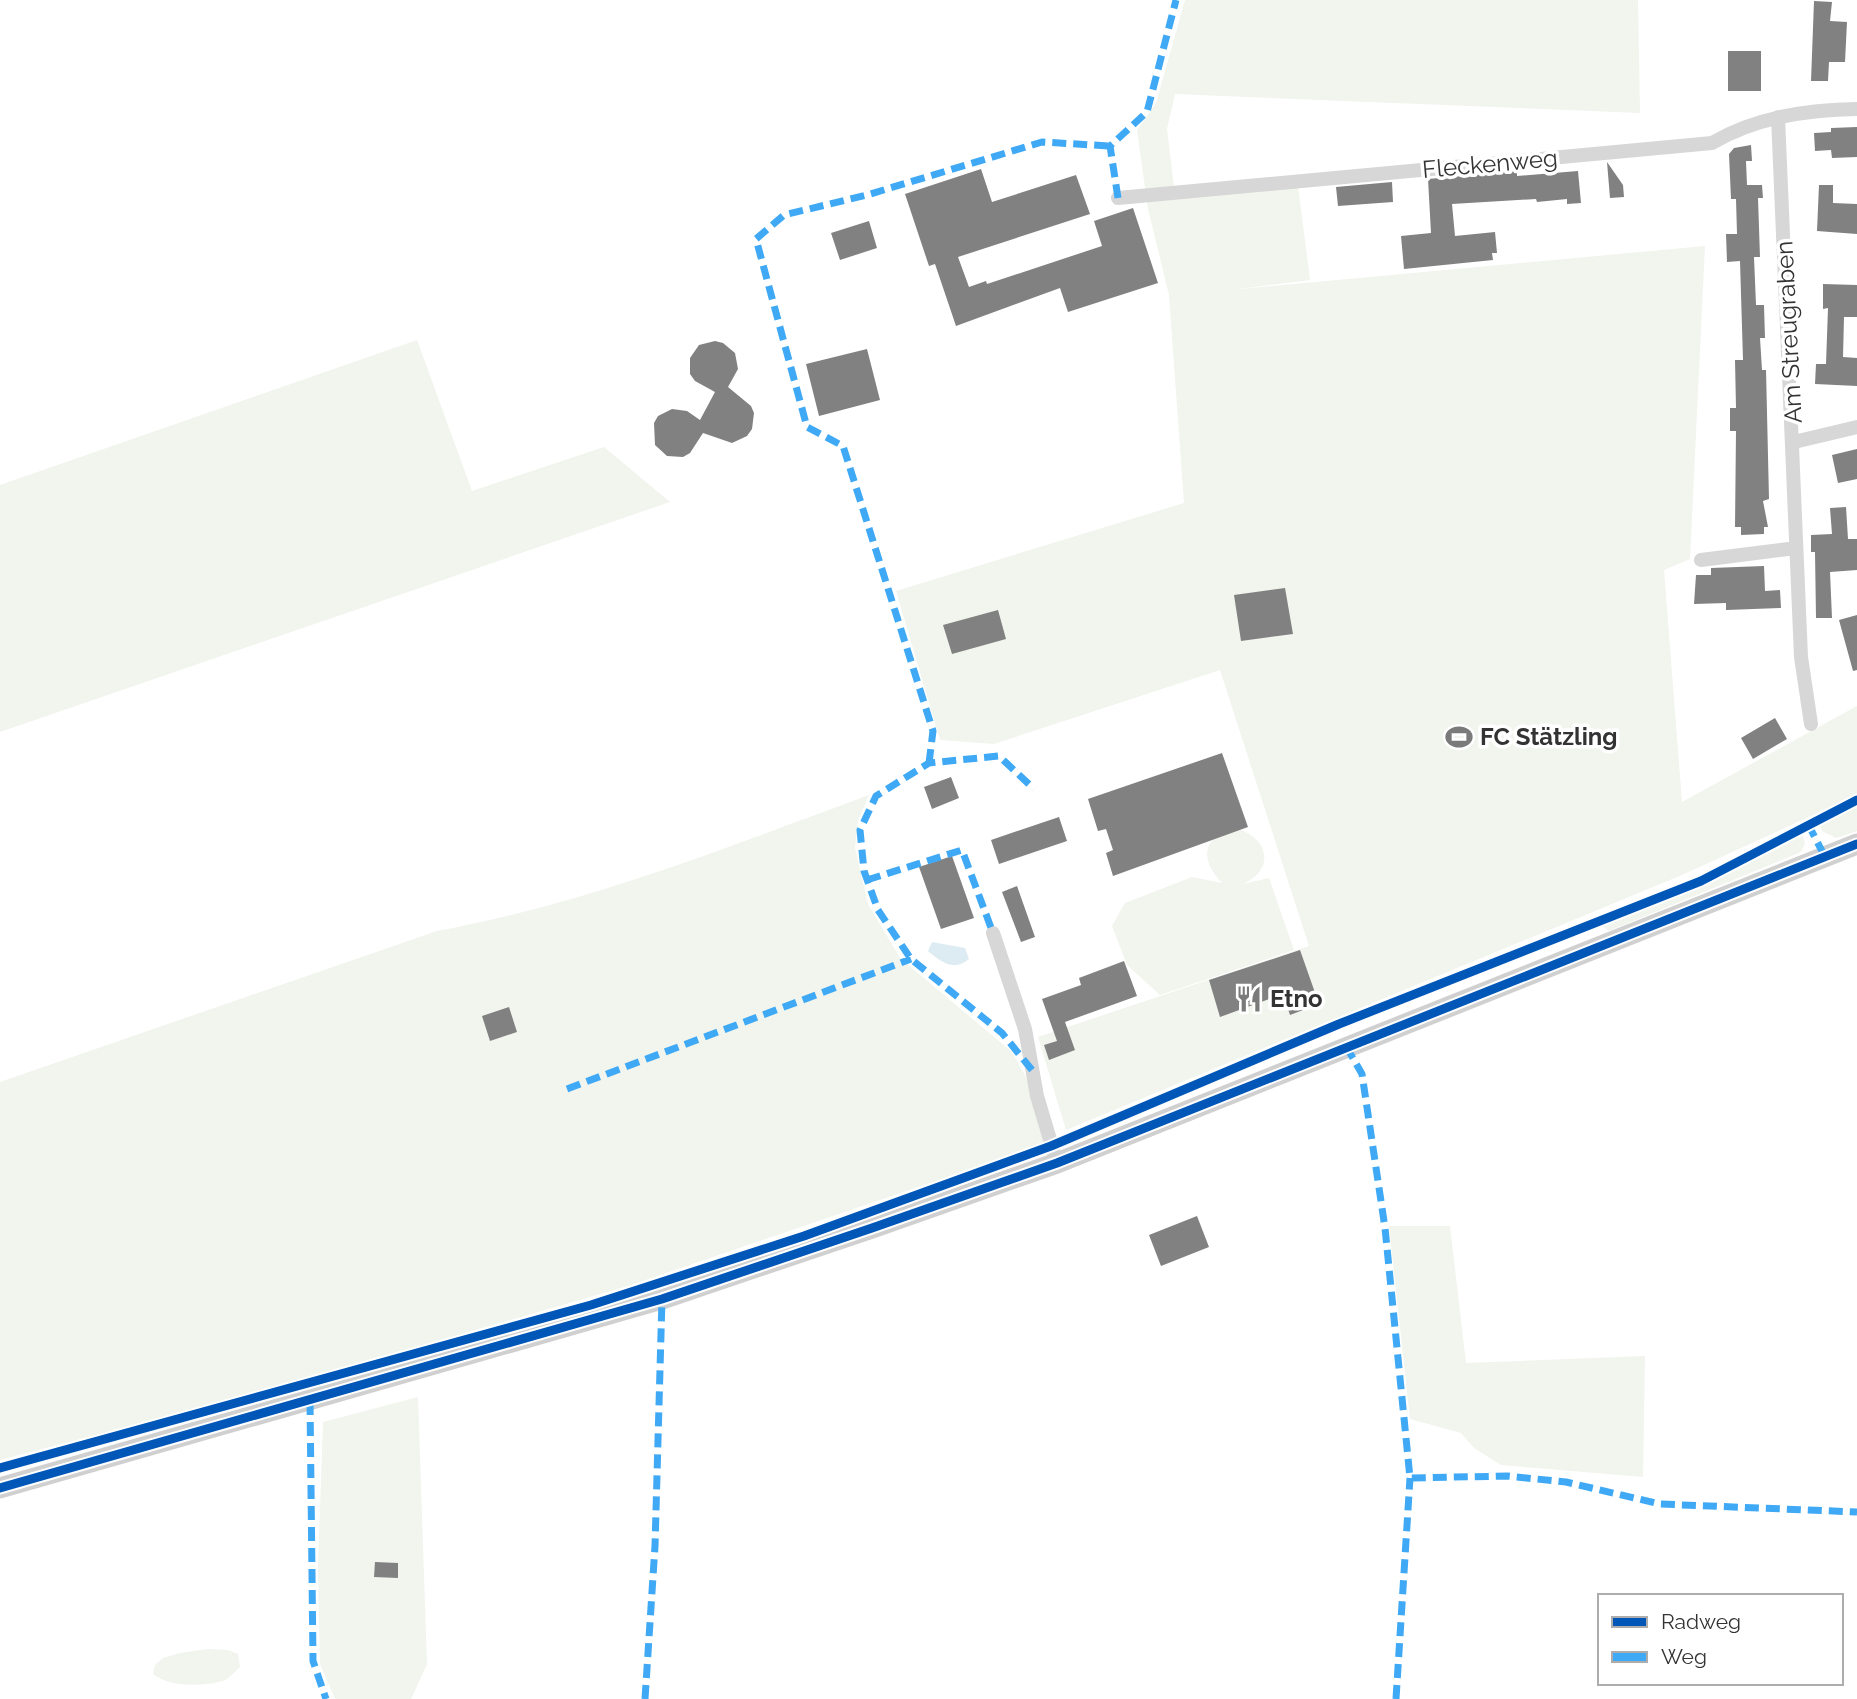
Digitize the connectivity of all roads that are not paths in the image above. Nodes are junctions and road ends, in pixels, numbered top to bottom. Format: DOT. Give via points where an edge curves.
graph roads {
  1 [pos="1857,109"];
  2 [pos="1778,117"];
  3 [pos="1118,198"];
  4 [pos="1857,427"];
  5 [pos="1794,442"];
  6 [pos="1796,548"];
  7 [pos="1701,560"];
  8 [pos="1811,724"];
  9 [pos="1857,844"];
  10 [pos="993,933"];
  11 [pos="1057,1163"];
  12 [pos="0,1489"];
  1 -- 2 [label="street, Fleckenweg"];
  2 -- 3 [label="street, Fleckenweg" via="1736,128 1712,143"];
  2 -- 5 [label="street, Am Streugraben"];
  4 -- 5 [label="street"];
  5 -- 6 [label="street, Am Streugraben"];
  6 -- 7 [label="street"];
  6 -- 8 [label="street, Am Streugraben" via="1801,657"];
  9 -- 11 [label="street"];
  10 -- 11 [label="street" via="1025,1029 1037,1096"];
  11 -- 12 [label="street" via="662,1299"];
}
